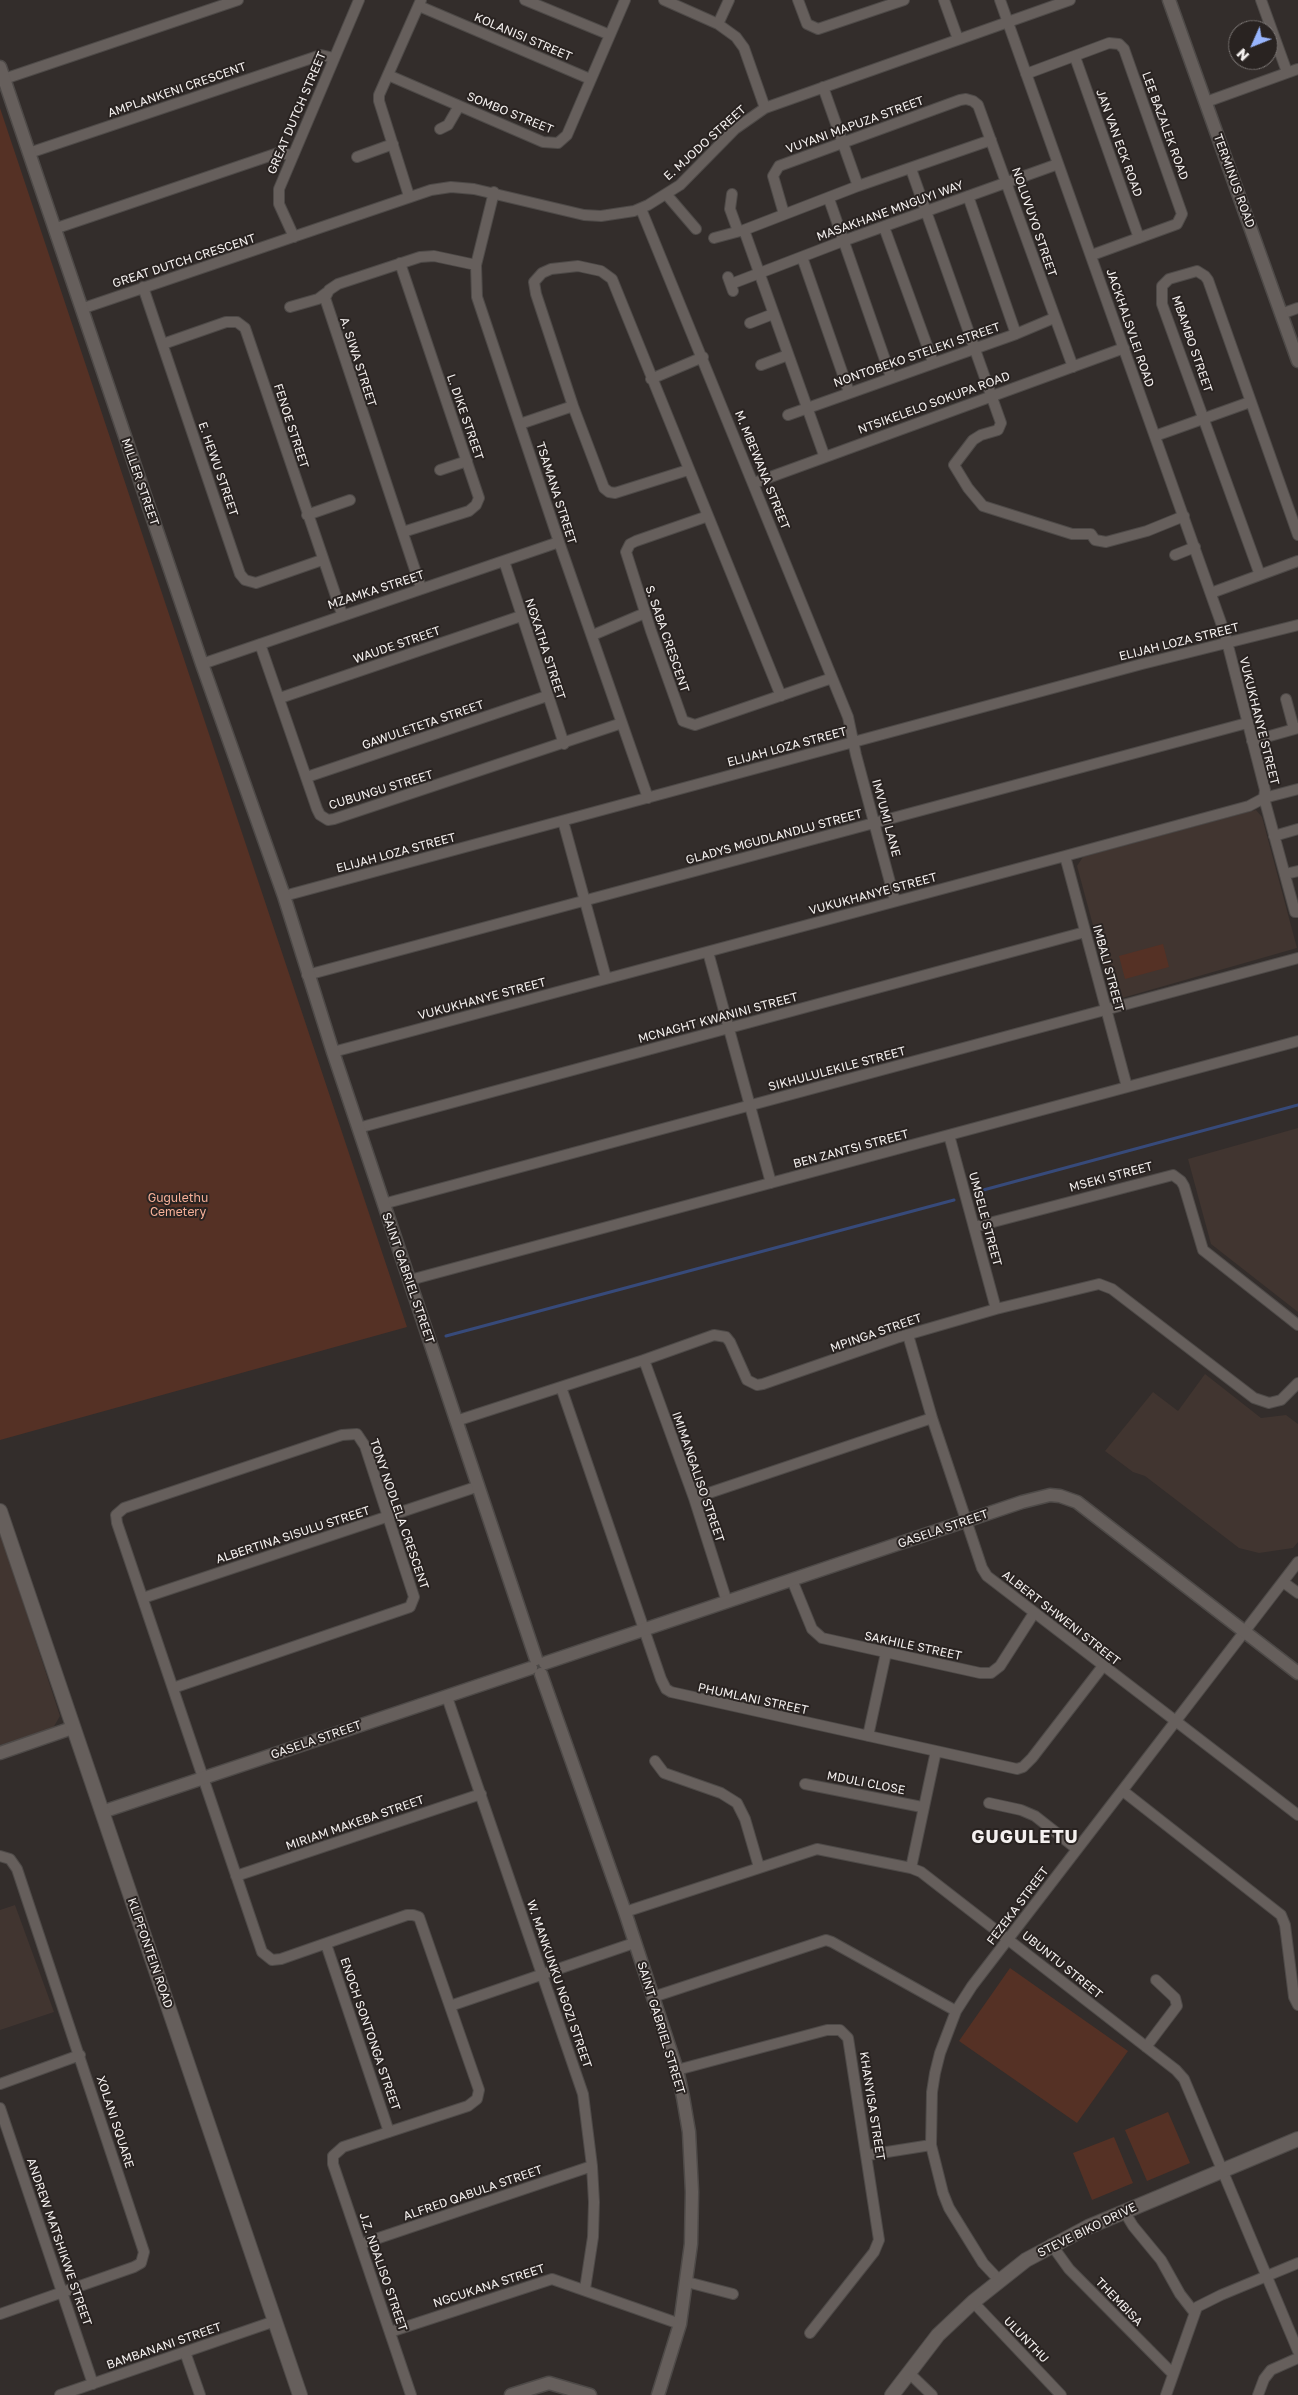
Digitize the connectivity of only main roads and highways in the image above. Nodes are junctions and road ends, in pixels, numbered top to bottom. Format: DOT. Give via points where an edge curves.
graph roads {
  1 [pos="0,1511"];
  2 [pos="1298,2139"];
  3 [pos="300,2395"];
  4 [pos="892,2395"];
  1 -- 3 [label="main road, KLIPFONTEIN ROAD"];
  2 -- 4 [label="main road, STEVE BIKO DRIVE" via="1052,2244 998,2280 972,2302 938,2335"];
}
